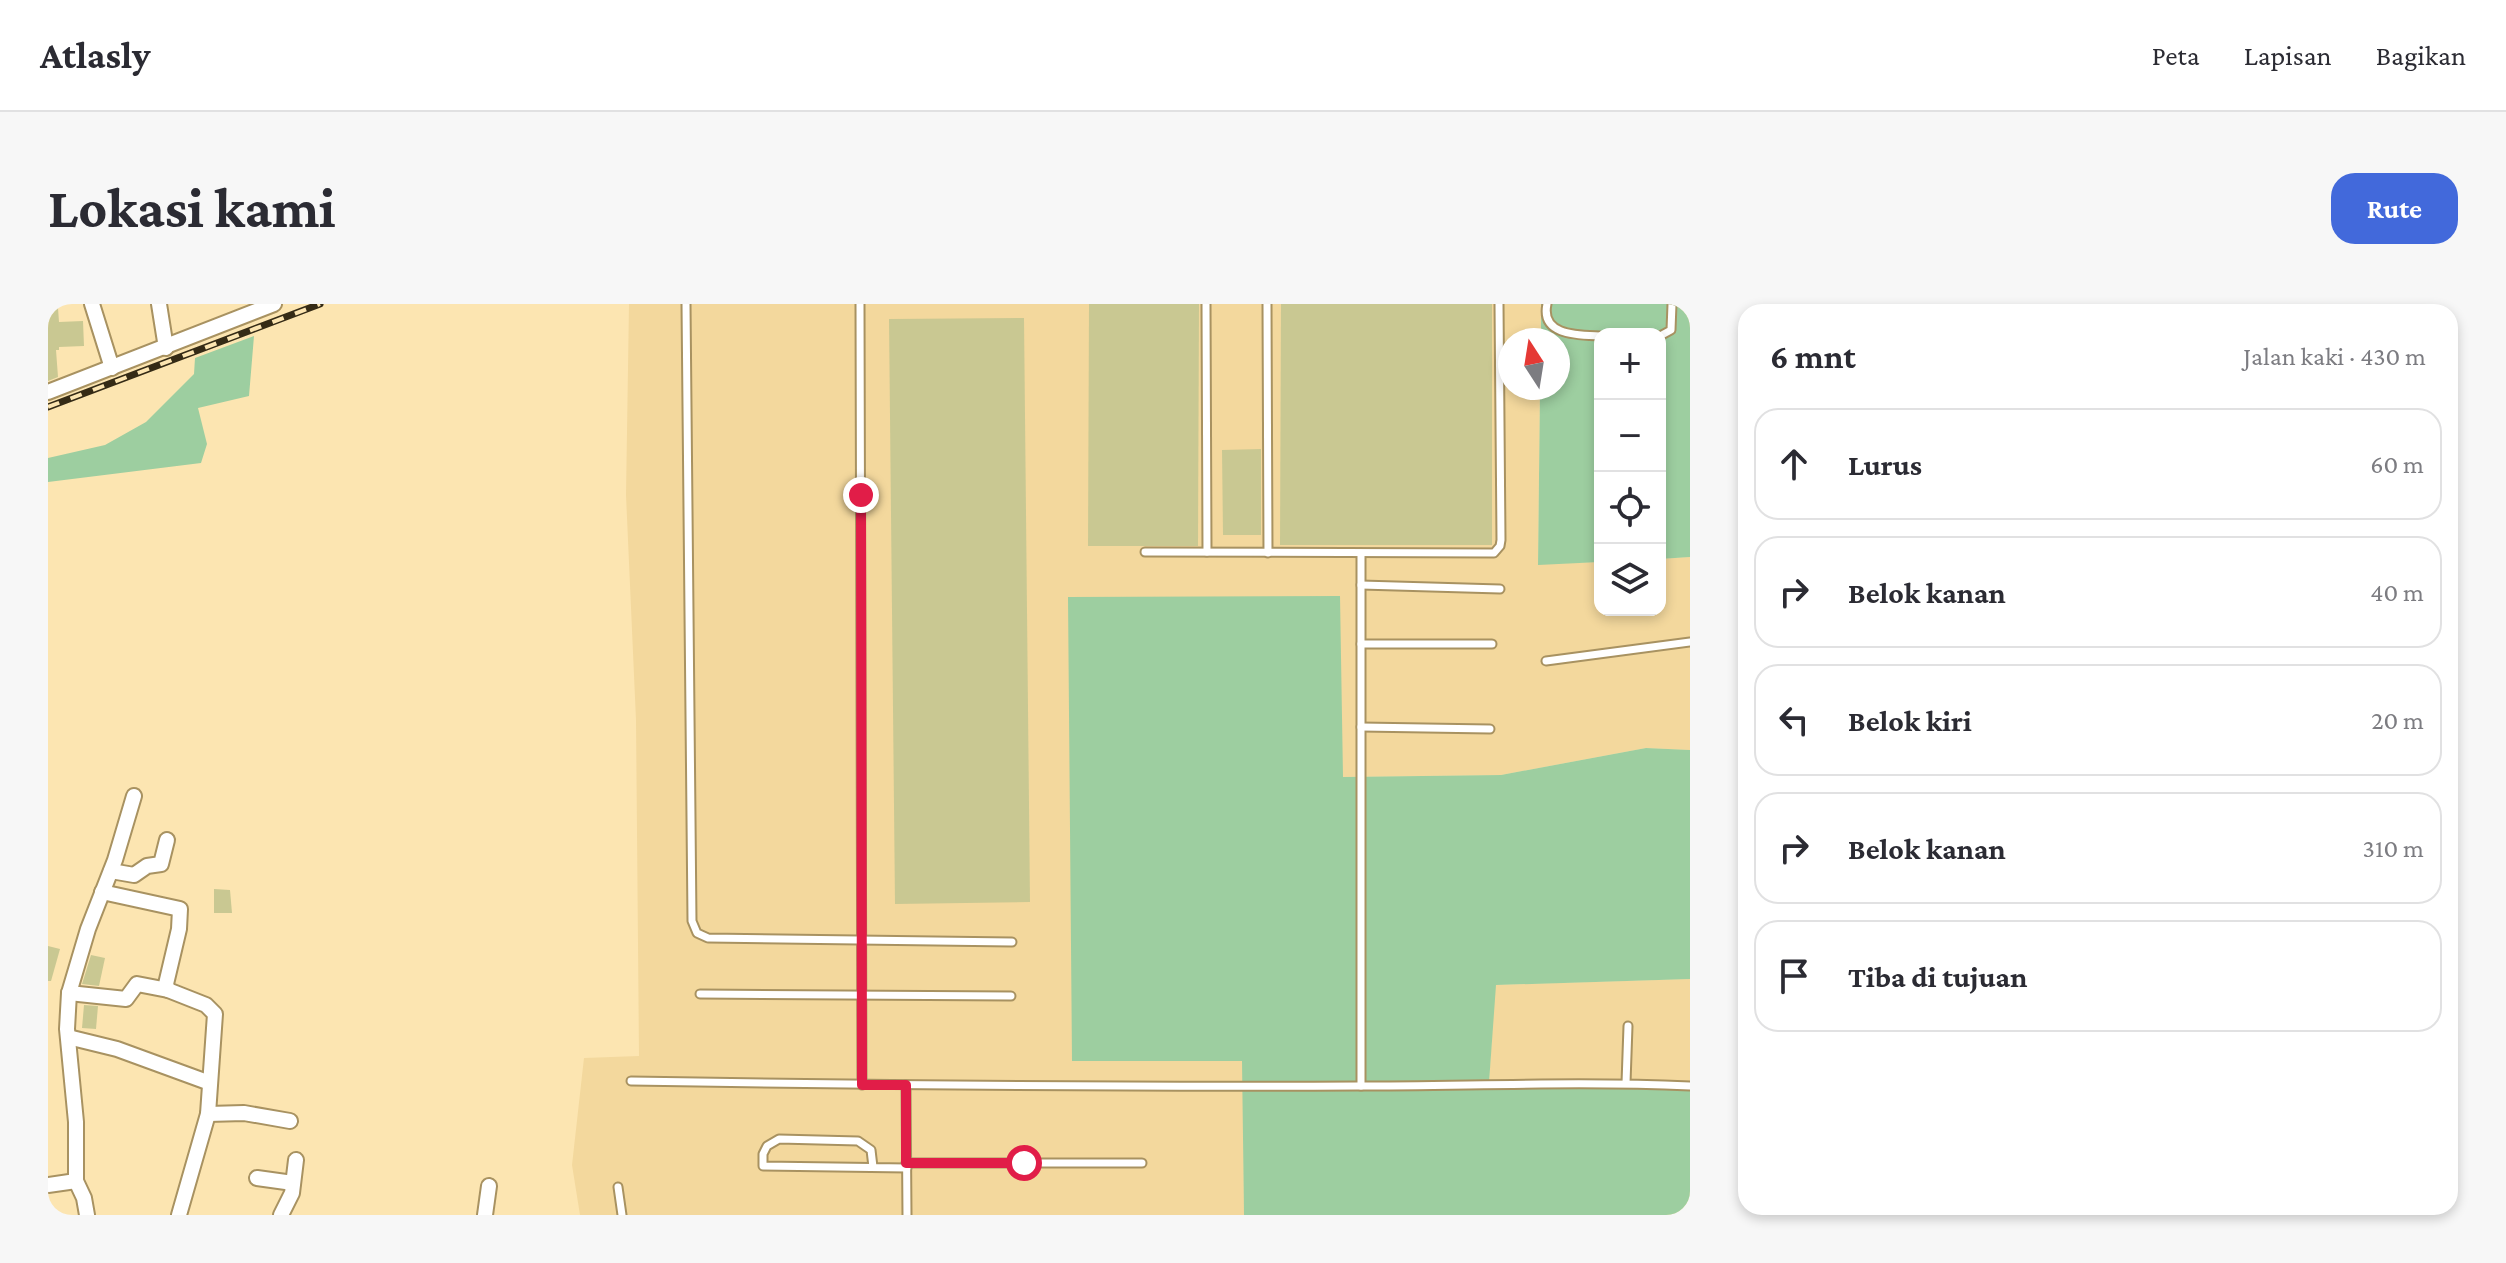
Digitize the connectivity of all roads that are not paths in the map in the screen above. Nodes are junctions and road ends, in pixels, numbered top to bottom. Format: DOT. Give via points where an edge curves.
graph roads {
  1 [pos="92,304"];
  2 [pos="159,304"];
  3 [pos="274,304"];
  4 [pos="686,304"];
  5 [pos="860,304"];
  6 [pos="1206,304"];
  7 [pos="1267,304"];
  8 [pos="1499,304"];
  9 [pos="1547,304"];
  10 [pos="1672,304"];
  11 [pos="1666,333"];
  12 [pos="1594,336"];
  13 [pos="166,348"];
  14 [pos="112,368"];
  15 [pos="48,392"];
  16 [pos="1145,552"];
  17 [pos="1207,552"];
  18 [pos="1268,553"];
  19 [pos="1361,553"];
  20 [pos="1361,585"];
  21 [pos="1500,589"];
  22 [pos="1690,642"];
  23 [pos="1361,644"];
  24 [pos="1492,644"];
  25 [pos="1546,661"];
  26 [pos="1361,727"];
  27 [pos="1490,729"];
  28 [pos="134,796"];
  29 [pos="167,840"];
  30 [pos="111,871"];
  31 [pos="102,892"];
  32 [pos="861,940"];
  33 [pos="1012,942"];
  34 [pos="168,990"];
  35 [pos="69,993"];
  36 [pos="700,994"];
  37 [pos="861,996"];
  38 [pos="1011,996"];
  39 [pos="1628,1026"];
  40 [pos="68,1037"];
  41 [pos="631,1081"];
  42 [pos="210,1083"];
  43 [pos="1626,1083"];
  44 [pos="862,1085"];
  45 [pos="906,1085"];
  46 [pos="1361,1086"];
  47 [pos="1690,1086"];
  48 [pos="208,1114"];
  49 [pos="290,1121"];
  50 [pos="296,1160"];
  51 [pos="1142,1163"];
  52 [pos="906,1166"];
  53 [pos="873,1167"];
  54 [pos="257,1178"];
  55 [pos="76,1181"];
  56 [pos="293,1183"];
  57 [pos="48,1185"];
  58 [pos="489,1186"];
  59 [pos="618,1187"];
  60 [pos="87,1215"];
  61 [pos="179,1215"];
  62 [pos="281,1215"];
  63 [pos="485,1215"];
  64 [pos="622,1215"];
  65 [pos="907,1215"];
  1 -- 14 [label="street"];
  2 -- 13 [label="street"];
  3 -- 13 [label="street"];
  4 -- 32 [label="lane" via="693,926 708,938"];
  5 -- 32 [label="lane"];
  6 -- 17 [label="lane"];
  7 -- 18 [label="lane"];
  8 -- 19 [label="lane" via="1500,546 1494,553"];
  9 -- 12 [label="lane" via="1549,321 1557,331"];
  10 -- 11 [label="lane" via="1671,330"];
  13 -- 14 [label="street"];
  14 -- 15 [label="street"];
  16 -- 17 [label="lane"];
  17 -- 18 [label="lane"];
  18 -- 19 [label="lane"];
  19 -- 20 [label="lane"];
  20 -- 21 [label="lane"];
  20 -- 23 [label="lane"];
  22 -- 25 [label="lane"];
  23 -- 24 [label="lane"];
  23 -- 26 [label="lane"];
  26 -- 27 [label="lane"];
  26 -- 46 [label="lane"];
  28 -- 30 [label="street"];
  29 -- 30 [label="street" via="161,864 134,875"];
  30 -- 31 [label="street"];
  31 -- 34 [label="street" via="180,909"];
  31 -- 35 [label="street"];
  32 -- 33 [label="lane"];
  32 -- 37 [label="lane"];
  34 -- 35 [label="street" via="137,984 126,999"];
  34 -- 42 [label="street" via="215,1014"];
  35 -- 40 [label="street"];
  36 -- 37 [label="lane"];
  37 -- 38 [label="lane"];
  37 -- 44 [label="lane"];
  39 -- 43 [label="lane"];
  40 -- 42 [label="street"];
  40 -- 55 [label="street"];
  41 -- 44 [label="lane"];
  42 -- 48 [label="street"];
  43 -- 46 [label="lane"];
  43 -- 47 [label="lane"];
  44 -- 45 [label="lane"];
  45 -- 46 [label="lane"];
  45 -- 52 [label="lane"];
  48 -- 49 [label="street" via="244,1113"];
  48 -- 61 [label="street"];
  50 -- 56 [label="street"];
  51 -- 52 [label="lane"];
  52 -- 53 [label="lane"];
  52 -- 65 [label="lane"];
  53 -- 53 [label="lane" via="871,1150 858,1141 779,1139 763,1154 763,1166"];
  54 -- 56 [label="street"];
  55 -- 57 [label="street"];
  55 -- 60 [label="street"];
  56 -- 62 [label="street"];
  58 -- 63 [label="street"];
  59 -- 64 [label="lane"];
}
